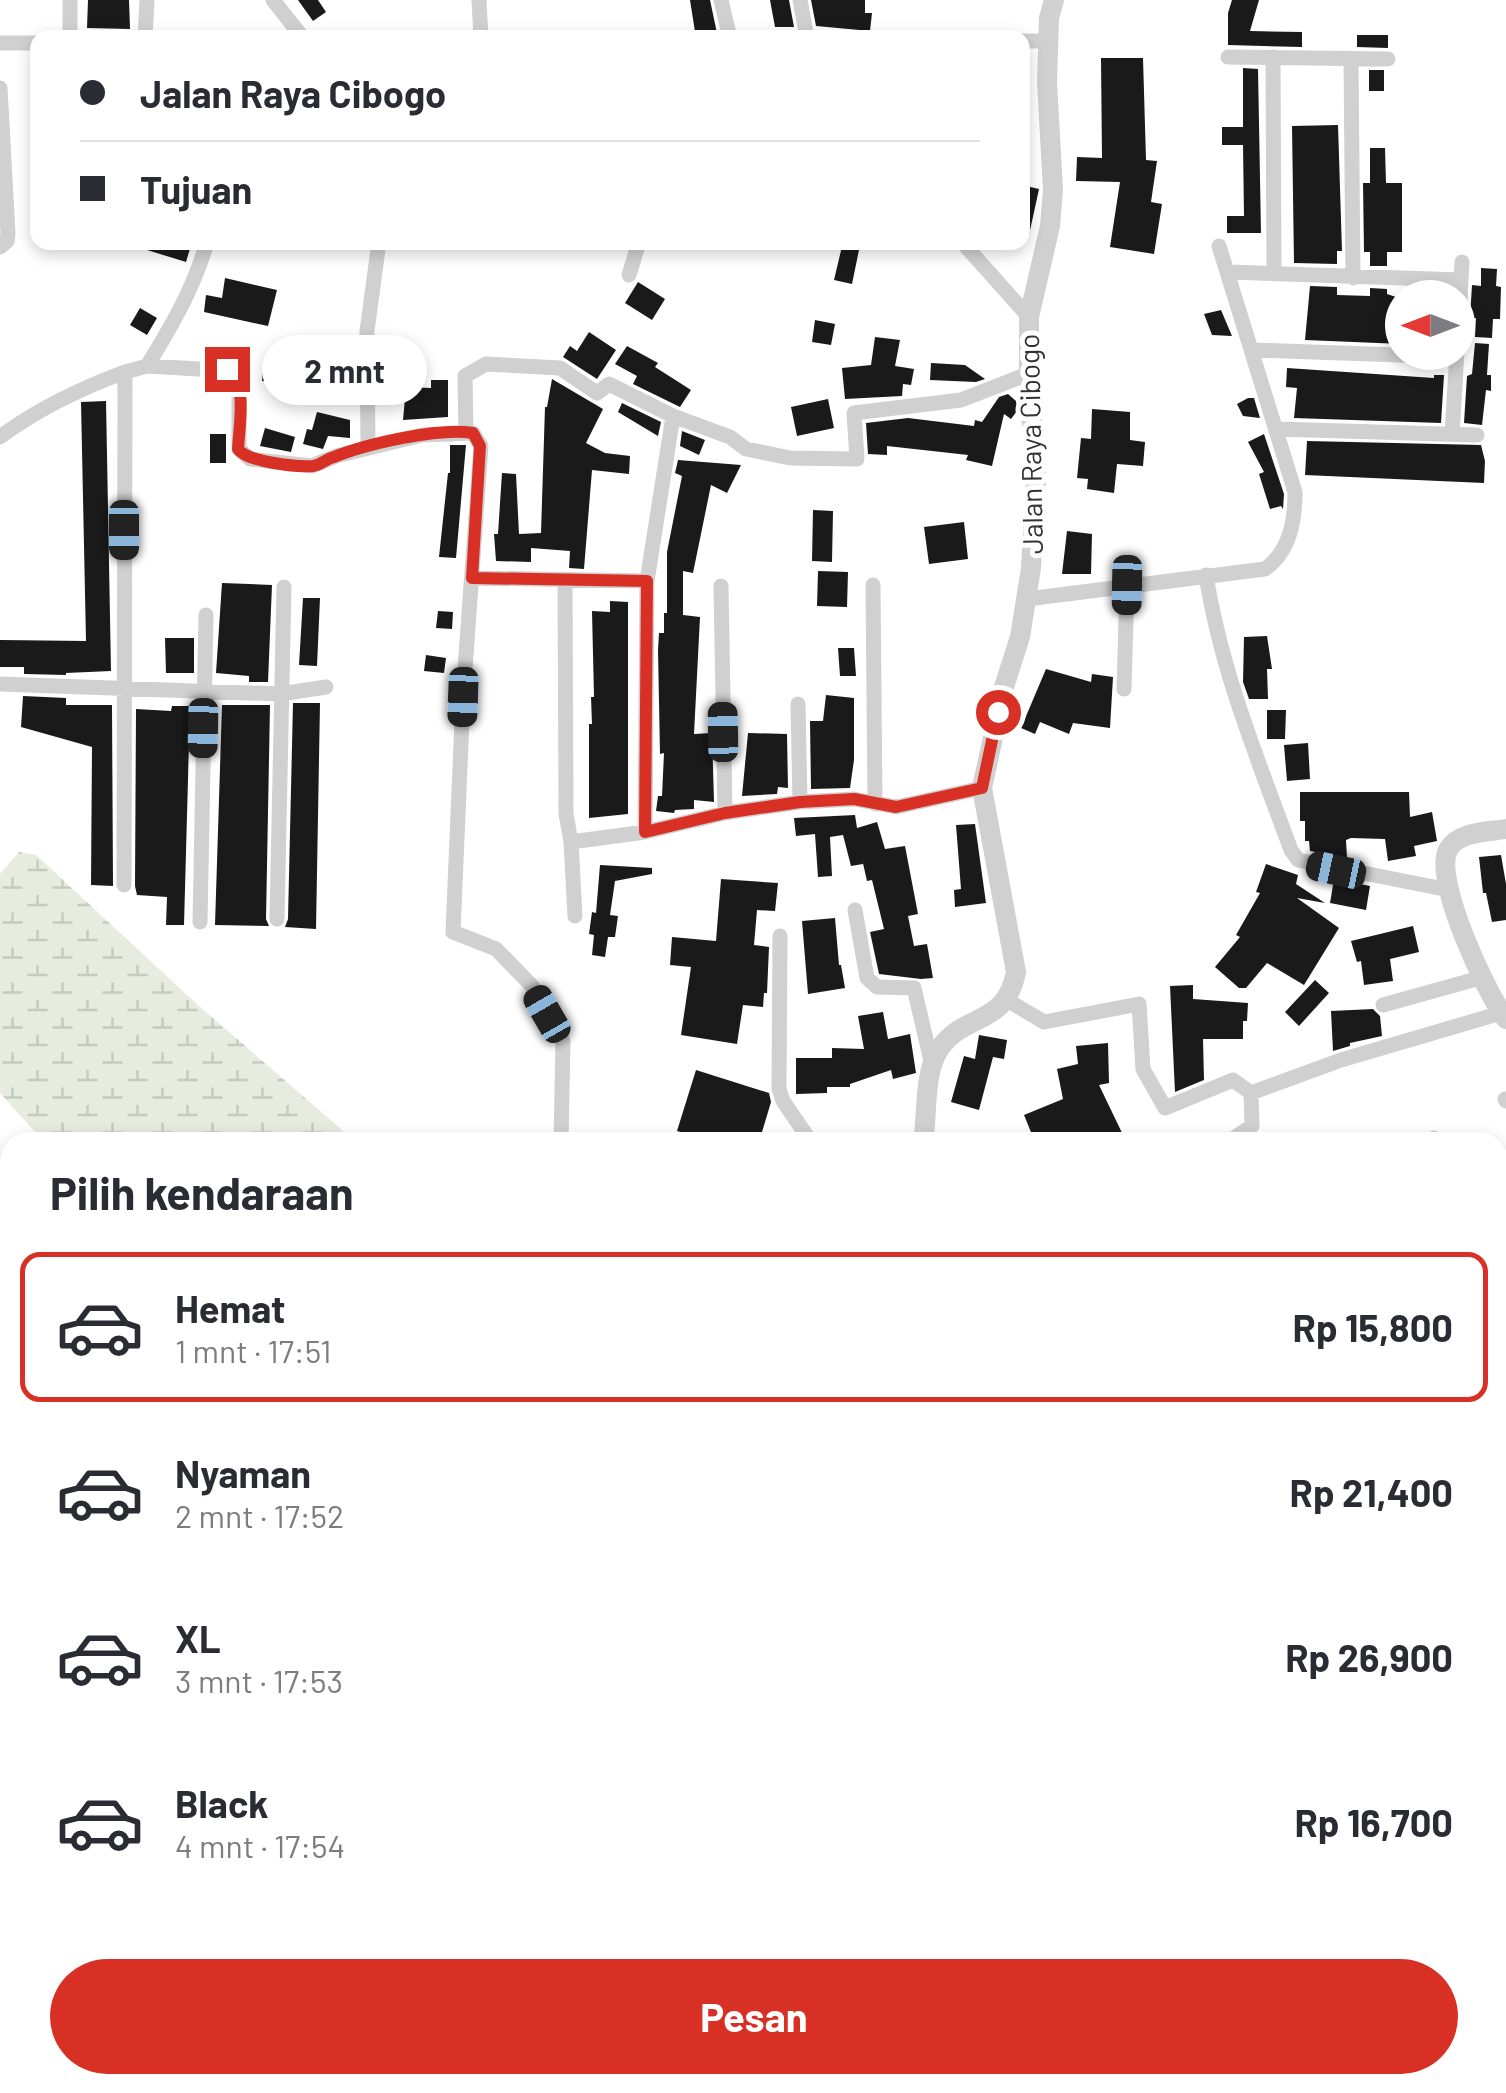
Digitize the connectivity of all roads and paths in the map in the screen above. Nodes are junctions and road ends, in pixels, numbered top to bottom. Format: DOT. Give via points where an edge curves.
graph roads {
  1 [pos="70,0"];
  2 [pos="147,0"];
  3 [pos="273,0"];
  4 [pos="479,0"];
  5 [pos="721,0"];
  6 [pos="800,0"];
  7 [pos="1054,0"];
  8 [pos="70,30"];
  9 [pos="145,30"];
  10 [pos="297,30"];
  11 [pos="481,30"];
  12 [pos="728,30"];
  13 [pos="806,30"];
  14 [pos="1030,40"];
  15 [pos="1048,40"];
  16 [pos="0,43"];
  17 [pos="30,43"];
  18 [pos="1228,57"];
  19 [pos="1272,57"];
  20 [pos="1351,59"];
  21 [pos="1388,59"];
  22 [pos="0,88"];
  23 [pos="0,246"];
  24 [pos="1219,246"];
  25 [pos="205,250"];
  26 [pos="378,250"];
  27 [pos="637,250"];
  28 [pos="969,250"];
  29 [pos="1462,262"];
  30 [pos="1228,272"];
  31 [pos="1274,274"];
  32 [pos="628,275"];
  33 [pos="1352,278"];
  34 [pos="1461,280"];
  35 [pos="1028,317"];
  36 [pos="1252,350"];
  37 [pos="1385,353"];
  38 [pos="146,366"];
  39 [pos="1456,370"];
  40 [pos="125,372"];
  41 [pos="1028,374"];
  42 [pos="673,416"];
  43 [pos="1276,429"];
  44 [pos="466,432"];
  45 [pos="1452,434"];
  46 [pos="1478,435"];
  47 [pos="0,438"];
  48 [pos="368,448"];
  49 [pos="1206,576"];
  50 [pos="472,578"];
  51 [pos="565,580"];
  52 [pos="647,581"];
  53 [pos="873,585"];
  54 [pos="1127,585"];
  55 [pos="284,586"];
  56 [pos="721,586"];
  57 [pos="1026,599"];
  58 [pos="206,614"];
  59 [pos="0,684"];
  60 [pos="124,687"];
  61 [pos="326,687"];
  62 [pos="1124,689"];
  63 [pos="204,690"];
  64 [pos="280,694"];
  65 [pos="798,704"];
  66 [pos="982,788"];
  67 [pos="800,802"];
  68 [pos="874,804"];
  69 [pos="725,813"];
  70 [pos="1506,829"];
  71 [pos="645,832"];
  72 [pos="571,842"];
  73 [pos="124,885"];
  74 [pos="1449,890"];
  75 [pos="856,910"];
  76 [pos="576,916"];
  77 [pos="277,919"];
  78 [pos="200,922"];
  79 [pos="780,936"];
  80 [pos="1480,978"];
  81 [pos="1007,1000"];
  82 [pos="1383,1005"];
  83 [pos="1504,1016"];
  84 [pos="932,1064"];
  85 [pos="1252,1092"];
  86 [pos="561,1132"];
  87 [pos="804,1132"];
  88 [pos="924,1132"];
  89 [pos="1243,1132"];
  1 -- 8 [label="street"];
  2 -- 9 [label="street"];
  3 -- 10 [label="street"];
  4 -- 11 [label="street"];
  5 -- 12 [label="street"];
  6 -- 13 [label="street"];
  7 -- 15 [label="street, Jalan Raya Cibogo"];
  14 -- 15 [label="street"];
  15 -- 35 [label="street, Jalan Raya Cibogo" via="1050,226"];
  16 -- 17 [label="street"];
  18 -- 19 [label="street"];
  19 -- 20 [label="street"];
  19 -- 31 [label="street"];
  20 -- 21 [label="street"];
  20 -- 33 [label="street"];
  22 -- 23 [label="street" via="8,234"];
  24 -- 30 [label="street"];
  25 -- 38 [label="street" via="177,317"];
  26 -- 48 [label="street" via="367,331"];
  27 -- 32 [label="street"];
  28 -- 35 [label="street"];
  29 -- 34 [label="street"];
  30 -- 31 [label="street"];
  30 -- 36 [label="street"];
  31 -- 33 [label="street"];
  33 -- 34 [label="street"];
  35 -- 41 [label="street, Jalan Raya Cibogo"];
  36 -- 37 [label="street"];
  36 -- 43 [label="street"];
  38 -- 40 [label="street"];
  38 -- 48 [label="street" via="233,372 239,384 238,449 250,459 312,466"];
  39 -- 45 [label="street"];
  40 -- 47 [label="street" via="76,390"];
  40 -- 60 [label="street"];
  41 -- 42 [label="street" via="960,400 854,413 857,459 790,458 746,449"];
  41 -- 57 [label="street, Jalan Raya Cibogo" via="1036,482"];
  42 -- 44 [label="street" via="609,384 597,393 560,368 486,364 466,376"];
  42 -- 52 [label="street"];
  43 -- 45 [label="street"];
  43 -- 49 [label="street" via="1294,492 1283,550 1265,569"];
  44 -- 48 [label="street"];
  44 -- 50 [label="street" via="480,446"];
  45 -- 46 [label="street"];
  49 -- 54 [label="street"];
  49 -- 74 [label="street" via="1228,678 1298,860"];
  50 -- 51 [label="street"];
  50 -- 86 [label="street" via="453,932 496,949 532,986 563,1041"];
  51 -- 52 [label="street"];
  51 -- 72 [label="street"];
  52 -- 71 [label="street"];
  53 -- 68 [label="street"];
  54 -- 57 [label="street"];
  54 -- 62 [label="street"];
  55 -- 64 [label="street"];
  56 -- 69 [label="street"];
  57 -- 66 [label="street, Jalan Raya Cibogo"];
  58 -- 63 [label="street"];
  59 -- 60 [label="street"];
  60 -- 63 [label="street"];
  60 -- 73 [label="street"];
  61 -- 64 [label="street"];
  63 -- 64 [label="street"];
  63 -- 78 [label="street"];
  64 -- 77 [label="street"];
  65 -- 67 [label="street"];
  66 -- 68 [label="street" via="907,806"];
  66 -- 81 [label="street, Jalan Raya Cibogo" via="1015,954"];
  67 -- 68 [label="street"];
  67 -- 69 [label="street"];
  69 -- 71 [label="street"];
  70 -- 74 [label="street" via="1467,836 1448,850"];
  71 -- 72 [label="street"];
  72 -- 76 [label="street"];
  74 -- 80 [label="street"];
  75 -- 84 [label="street" via="867,978 878,988 914,988"];
  79 -- 87 [label="street" via="779,1089"];
  80 -- 82 [label="street"];
  80 -- 83 [label="street"];
  81 -- 84 [label="street" via="950,1038"];
  81 -- 85 [label="street" via="1044,1022 1139,1004 1143,1069 1166,1108 1233,1080"];
  83 -- 85 [label="street"];
  84 -- 88 [label="street"];
  85 -- 89 [label="street" via="1252,1126"];
}
